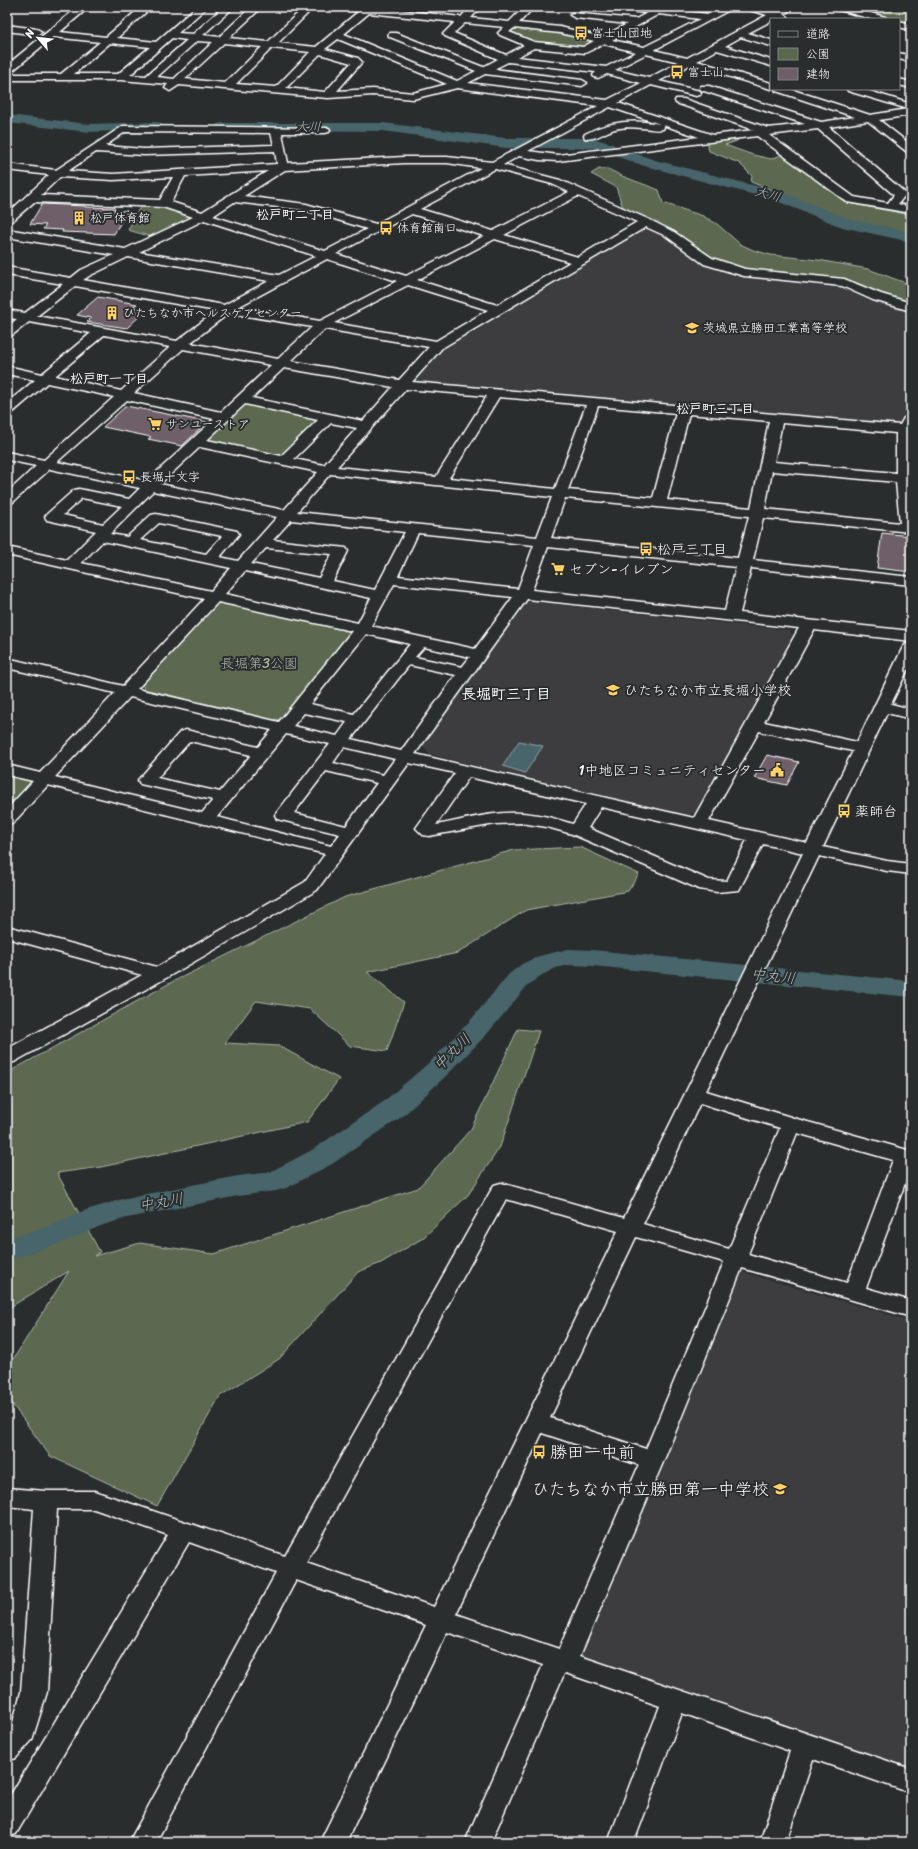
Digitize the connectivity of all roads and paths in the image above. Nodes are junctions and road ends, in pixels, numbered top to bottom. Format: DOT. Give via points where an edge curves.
graph roads {
  1 [pos="69,7"];
  2 [pos="84,7"];
  3 [pos="147,7"];
  4 [pos="202,7"];
  5 [pos="229,7"];
  6 [pos="257,7"];
  7 [pos="309,7"];
  8 [pos="344,7"];
  9 [pos="424,7"];
  10 [pos="476,7"];
  11 [pos="529,7"];
  12 [pos="582,7"];
  13 [pos="622,7"];
  14 [pos="730,7"];
  15 [pos="749,7"];
  16 [pos="790,7"];
  17 [pos="839,7"];
  18 [pos="369,8"];
  19 [pos="658,11"];
  20 [pos="415,15"];
  21 [pos="575,15"];
  22 [pos="56,17"];
  23 [pos="710,17"];
  24 [pos="772,17"];
  25 [pos="770,18"];
  26 [pos="878,18"];
  27 [pos="463,20"];
  28 [pos="638,22"];
  29 [pos="900,24"];
  30 [pos="510,25"];
  31 [pos="911,27"];
  32 [pos="7,28"];
  33 [pos="398,30"];
  34 [pos="560,30"];
  35 [pos="52,34"];
  36 [pos="740,34"];
  37 [pos="170,35"];
  38 [pos="338,35"];
  39 [pos="196,37"];
  40 [pos="109,39"];
  41 [pos="222,40"];
  42 [pos="601,40"];
  43 [pos="25,41"];
  44 [pos="770,43"];
  45 [pos="159,45"];
  46 [pos="270,45"];
  47 [pos="532,45"];
  48 [pos="718,47"];
  49 [pos="318,50"];
  50 [pos="373,50"];
  51 [pos="645,51"];
  52 [pos="900,51"];
  53 [pos="911,55"];
  54 [pos="667,56"];
  55 [pos="900,56"];
  56 [pos="507,58"];
  57 [pos="911,59"];
  58 [pos="691,62"];
  59 [pos="654,63"];
  60 [pos="770,63"];
  61 [pos="714,68"];
  62 [pos="641,69"];
  63 [pos="7,70"];
  64 [pos="607,70"];
  65 [pos="485,71"];
  66 [pos="732,73"];
  67 [pos="702,75"];
  68 [pos="629,76"];
  69 [pos="7,77"];
  70 [pos="64,78"];
  71 [pos="121,78"];
  72 [pos="148,80"];
  73 [pos="652,82"];
  74 [pos="690,82"];
  75 [pos="900,82"];
  76 [pos="175,83"];
  77 [pos="582,83"];
  78 [pos="457,85"];
  79 [pos="911,85"];
  80 [pos="770,86"];
  81 [pos="227,88"];
  82 [pos="677,88"];
  83 [pos="700,90"];
  84 [pos="783,90"];
  85 [pos="855,90"];
  86 [pos="278,91"];
  87 [pos="166,92"];
  88 [pos="328,95"];
  89 [pos="558,96"];
  90 [pos="611,104"];
  91 [pos="673,105"];
  92 [pos="911,108"];
  93 [pos="911,112"];
  94 [pos="653,117"];
  95 [pos="870,118"];
  96 [pos="820,125"];
  97 [pos="276,130"];
  98 [pos="325,130"];
  99 [pos="764,132"];
  100 [pos="699,134"];
  101 [pos="589,136"];
  102 [pos="911,137"];
  103 [pos="714,138"];
  104 [pos="898,139"];
  105 [pos="167,140"];
  106 [pos="279,148"];
  107 [pos="95,149"];
  108 [pos="911,150"];
  109 [pos="519,154"];
  110 [pos="496,166"];
  111 [pos="7,167"];
  112 [pos="283,167"];
  113 [pos="180,173"];
  114 [pos="58,174"];
  115 [pos="577,192"];
  116 [pos="31,198"];
  117 [pos="233,200"];
  118 [pos="164,204"];
  119 [pos="891,206"];
  120 [pos="411,210"];
  121 [pos="911,210"];
  122 [pos="204,216"];
  123 [pos="7,220"];
  124 [pos="646,222"];
  125 [pos="377,228"];
  126 [pos="7,234"];
  127 [pos="492,235"];
  128 [pos="126,253"];
  129 [pos="327,255"];
  130 [pos="580,261"];
  131 [pos="7,271"];
  132 [pos="280,279"];
  133 [pos="405,280"];
  134 [pos="72,282"];
  135 [pos="911,307"];
  136 [pos="227,308"];
  137 [pos="497,309"];
  138 [pos="7,314"];
  139 [pos="26,317"];
  140 [pos="322,324"];
  141 [pos="101,331"];
  142 [pos="7,333"];
  143 [pos="181,344"];
  144 [pos="438,345"];
  145 [pos="281,363"];
  146 [pos="7,370"];
  147 [pos="44,378"];
  148 [pos="403,385"];
  149 [pos="495,394"];
  150 [pos="124,395"];
  151 [pos="243,400"];
  152 [pos="593,403"];
  153 [pos="7,410"];
  154 [pos="683,410"];
  155 [pos="224,417"];
  156 [pos="328,418"];
  157 [pos="776,418"];
  158 [pos="366,426"];
  159 [pos="908,426"];
  160 [pos="198,442"];
  161 [pos="7,456"];
  162 [pos="284,461"];
  163 [pos="47,464"];
  164 [pos="767,466"];
  165 [pos="327,470"];
  166 [pos="903,478"];
  167 [pos="440,481"];
  168 [pos="150,486"];
  169 [pos="560,493"];
  170 [pos="7,500"];
  171 [pos="659,503"];
  172 [pos="132,504"];
  173 [pos="757,513"];
  174 [pos="288,515"];
  175 [pos="414,529"];
  176 [pos="104,532"];
  177 [pos="130,542"];
  178 [pos="543,542"];
  179 [pos="262,543"];
  180 [pos="7,551"];
  181 [pos="210,559"];
  182 [pos="744,564"];
  183 [pos="70,565"];
  184 [pos="241,566"];
  185 [pos="389,579"];
  186 [pos="911,581"];
  187 [pos="324,584"];
  188 [pos="523,594"];
  189 [pos="381,596"];
  190 [pos="214,597"];
  191 [pos="731,617"];
  192 [pos="809,625"];
  193 [pos="362,629"];
  194 [pos="911,636"];
  195 [pos="420,641"];
  196 [pos="911,647"];
  197 [pos="479,654"];
  198 [pos="406,660"];
  199 [pos="7,663"];
  200 [pos="465,672"];
  201 [pos="125,691"];
  202 [pos="300,707"];
  203 [pos="882,707"];
  204 [pos="911,714"];
  205 [pos="359,720"];
  206 [pos="753,725"];
  207 [pos="282,728"];
  208 [pos="341,742"];
  209 [pos="862,748"];
  210 [pos="262,753"];
  211 [pos="405,757"];
  212 [pos="322,765"];
  213 [pos="7,770"];
  214 [pos="465,771"];
  215 [pos="44,779"];
  216 [pos="388,781"];
  217 [pos="224,798"];
  218 [pos="596,801"];
  219 [pos="283,814"];
  220 [pos="7,819"];
  221 [pos="206,819"];
  222 [pos="699,825"];
  223 [pos="578,830"];
  224 [pos="351,832"];
  225 [pos="267,835"];
  226 [pos="757,838"];
  227 [pos="813,850"];
  228 [pos="336,852"];
  229 [pos="911,869"];
  230 [pos="7,932"];
  231 [pos="159,974"];
  232 [pos="7,1057"];
  233 [pos="694,1094"];
  234 [pos="791,1124"];
  235 [pos="908,1157"];
  236 [pos="630,1228"];
  237 [pos="735,1257"];
  238 [pos="854,1293"];
  239 [pos="911,1309"];
  240 [pos="536,1422"];
  241 [pos="653,1460"];
  242 [pos="7,1497"];
  243 [pos="46,1500"];
  244 [pos="184,1530"];
  245 [pos="291,1567"];
  246 [pos="441,1620"];
  247 [pos="561,1661"];
  248 [pos="675,1699"];
  249 [pos="806,1744"];
  250 [pos="7,1750"];
  251 [pos="911,1781"];
  252 [pos="7,1825"];
  253 [pos="142,1842"];
  254 [pos="333,1842"];
  255 [pos="478,1842"];
  256 [pos="620,1842"];
  257 [pos="773,1842"];
  1 -- 22 [label="street"];
  2 -- 35 [label="street"];
  3 -- 40 [label="street"];
  4 -- 37 [label="street"];
  5 -- 39 [label="street"];
  6 -- 41 [label="street"];
  7 -- 46 [label="street"];
  8 -- 18 [label="street"];
  9 -- 20 [label="street"];
  10 -- 27 [label="street"];
  11 -- 30 [label="street"];
  12 -- 21 [label="street"];
  13 -- 19 [label="street"];
  14 -- 23 [label="street"];
  14 -- 24 [label="street"];
  15 -- 24 [label="street"];
  16 -- 24 [label="street"];
  17 -- 26 [label="street"];
  18 -- 20 [label="street"];
  18 -- 38 [label="street"];
  19 -- 23 [label="street"];
  19 -- 28 [label="street"];
  20 -- 27 [label="street"];
  20 -- 33 [label="street"];
  21 -- 28 [label="street"];
  21 -- 34 [label="street"];
  23 -- 51 [label="street"];
  25 -- 36 [label="street"];
  27 -- 30 [label="street"];
  27 -- 56 [label="street" via="448,34"];
  28 -- 42 [label="street"];
  29 -- 31 [label="street"];
  30 -- 34 [label="street"];
  30 -- 47 [label="street" via="503,33"];
  32 -- 43 [label="street" via="40,29"];
  33 -- 50 [label="street"];
  33 -- 65 [label="street"];
  34 -- 42 [label="street"];
  35 -- 40 [label="street"];
  35 -- 63 [label="street"];
  36 -- 44 [label="street"];
  36 -- 48 [label="street"];
  37 -- 39 [label="street"];
  37 -- 45 [label="street"];
  38 -- 49 [label="street"];
  38 -- 50 [label="street"];
  39 -- 41 [label="street"];
  39 -- 72 [label="street"];
  40 -- 45 [label="street"];
  40 -- 70 [label="street"];
  41 -- 46 [label="street"];
  41 -- 76 [label="street"];
  42 -- 47 [label="street" via="581,50"];
  42 -- 51 [label="street"];
  45 -- 71 [label="street"];
  46 -- 49 [label="street"];
  46 -- 81 [label="street"];
  47 -- 56 [label="street"];
  48 -- 58 [label="street"];
  48 -- 60 [label="street"];
  49 -- 86 [label="street"];
  49 -- 88 [label="street" via="357,62"];
  50 -- 78 [label="street"];
  51 -- 54 [label="street"];
  51 -- 64 [label="street"];
  52 -- 53 [label="street"];
  54 -- 58 [label="street"];
  54 -- 59 [label="street"];
  55 -- 57 [label="street"];
  56 -- 64 [label="street"];
  56 -- 65 [label="street"];
  58 -- 61 [label="street"];
  58 -- 73 [label="street"];
  61 -- 66 [label="street"];
  61 -- 67 [label="street"];
  62 -- 68 [label="street"];
  64 -- 68 [label="street"];
  64 -- 77 [label="street"];
  65 -- 77 [label="street"];
  65 -- 78 [label="street"];
  66 -- 80 [label="street"];
  66 -- 83 [label="street"];
  68 -- 73 [label="street"];
  69 -- 70 [label="street"];
  70 -- 71 [label="street"];
  71 -- 72 [label="street"];
  72 -- 76 [label="street"];
  73 -- 82 [label="street"];
  73 -- 90 [label="street"];
  74 -- 82 [label="street"];
  75 -- 79 [label="street"];
  76 -- 81 [label="street"];
  76 -- 87 [label="street"];
  77 -- 89 [label="street"];
  78 -- 88 [label="street" via="413,96 373,92"];
  78 -- 89 [label="street"];
  81 -- 86 [label="street"];
  82 -- 83 [label="street"];
  83 -- 91 [label="street"];
  83 -- 96 [label="street"];
  84 -- 95 [label="street"];
  85 -- 92 [label="street"];
  86 -- 88 [label="street"];
  89 -- 90 [label="street"];
  90 -- 94 [label="street"];
  90 -- 109 [label="street"];
  91 -- 94 [label="street"];
  91 -- 99 [label="street"];
  93 -- 95 [label="street"];
  94 -- 100 [label="street"];
  95 -- 96 [label="street"];
  95 -- 104 [label="street"];
  96 -- 99 [label="street"];
  96 -- 119 [label="street" via="900,194"];
  97 -- 98 [label="street"];
  97 -- 105 [label="street"];
  97 -- 106 [label="street"];
  99 -- 103 [label="street"];
  99 -- 119 [label="street" via="851,200"];
  100 -- 101 [label="street" via="631,125 609,126"];
  100 -- 103 [label="street"];
  102 -- 104 [label="street"];
  103 -- 109 [label="street" via="548,158"];
  104 -- 108 [label="street"];
  105 -- 106 [label="street"];
  105 -- 107 [label="street"];
  105 -- 107 [label="street" via="123,129"];
  106 -- 112 [label="street"];
  107 -- 114 [label="street"];
  109 -- 110 [label="street"];
  110 -- 112 [label="street" via="426,160"];
  110 -- 115 [label="street" via="540,177"];
  110 -- 120 [label="street"];
  111 -- 114 [label="street"];
  112 -- 113 [label="street"];
  112 -- 117 [label="street"];
  113 -- 114 [label="street" via="113,177"];
  113 -- 118 [label="street"];
  114 -- 116 [label="street"];
  115 -- 124 [label="street"];
  115 -- 127 [label="street"];
  116 -- 118 [label="street"];
  116 -- 123 [label="street"];
  117 -- 122 [label="street"];
  117 -- 125 [label="street" via="306,207"];
  118 -- 122 [label="street"];
  119 -- 121 [label="street"];
  120 -- 125 [label="street"];
  120 -- 127 [label="street"];
  122 -- 128 [label="street"];
  122 -- 129 [label="street"];
  124 -- 130 [label="street"];
  124 -- 135 [label="street" via="670,234 708,261 728,268 844,283 876,297"];
  125 -- 129 [label="street"];
  126 -- 128 [label="street"];
  127 -- 130 [label="street"];
  127 -- 133 [label="street"];
  128 -- 132 [label="street"];
  128 -- 134 [label="street" via="85,272"];
  129 -- 132 [label="street"];
  129 -- 133 [label="street"];
  130 -- 137 [label="street"];
  131 -- 134 [label="street"];
  132 -- 136 [label="street"];
  133 -- 137 [label="street"];
  133 -- 140 [label="street"];
  134 -- 136 [label="street"];
  134 -- 139 [label="street"];
  136 -- 140 [label="street"];
  136 -- 143 [label="street"];
  137 -- 144 [label="street"];
  138 -- 139 [label="street"];
  139 -- 141 [label="street"];
  139 -- 142 [label="street"];
  140 -- 144 [label="street"];
  140 -- 145 [label="street"];
  141 -- 143 [label="street"];
  141 -- 147 [label="street"];
  143 -- 145 [label="street"];
  143 -- 150 [label="street"];
  144 -- 148 [label="street"];
  145 -- 148 [label="street"];
  145 -- 151 [label="street"];
  146 -- 147 [label="street"];
  147 -- 150 [label="street"];
  147 -- 153 [label="street"];
  148 -- 149 [label="street"];
  148 -- 158 [label="street"];
  149 -- 152 [label="street"];
  149 -- 167 [label="street"];
  150 -- 155 [label="street"];
  150 -- 163 [label="street"];
  151 -- 155 [label="street"];
  151 -- 156 [label="street"];
  152 -- 154 [label="street"];
  152 -- 169 [label="street"];
  154 -- 157 [label="street"];
  154 -- 171 [label="street"];
  155 -- 160 [label="street"];
  156 -- 158 [label="street"];
  156 -- 162 [label="street"];
  157 -- 159 [label="street"];
  157 -- 164 [label="street"];
  158 -- 165 [label="street"];
  159 -- 166 [label="street"];
  160 -- 162 [label="street"];
  160 -- 168 [label="street"];
  161 -- 163 [label="street"];
  162 -- 165 [label="street"];
  163 -- 168 [label="street"];
  163 -- 170 [label="street"];
  164 -- 166 [label="street"];
  164 -- 173 [label="street"];
  165 -- 167 [label="street"];
  165 -- 174 [label="street"];
  166 -- 173 [label="street" via="908,528"];
  167 -- 169 [label="street"];
  168 -- 172 [label="street"];
  168 -- 174 [label="street"];
  169 -- 171 [label="street"];
  169 -- 178 [label="street"];
  171 -- 173 [label="street"];
  172 -- 176 [label="street"];
  172 -- 176 [label="street" via="79,493 52,517"];
  173 -- 182 [label="street"];
  174 -- 175 [label="street"];
  174 -- 179 [label="street"];
  175 -- 178 [label="street"];
  175 -- 185 [label="street"];
  176 -- 177 [label="street"];
  176 -- 183 [label="street"];
  177 -- 181 [label="street"];
  177 -- 181 [label="street" via="156,518 232,534"];
  178 -- 182 [label="street"];
  178 -- 188 [label="street"];
  179 -- 184 [label="street"];
  179 -- 187 [label="street" via="341,551"];
  180 -- 183 [label="street"];
  181 -- 184 [label="street"];
  182 -- 186 [label="street"];
  182 -- 191 [label="street"];
  183 -- 190 [label="street"];
  184 -- 187 [label="street"];
  184 -- 190 [label="street"];
  185 -- 188 [label="street"];
  185 -- 189 [label="street"];
  187 -- 189 [label="street"];
  188 -- 191 [label="street"];
  188 -- 197 [label="street"];
  189 -- 193 [label="street"];
  190 -- 193 [label="street"];
  190 -- 201 [label="street"];
  191 -- 192 [label="street"];
  192 -- 194 [label="street"];
  192 -- 206 [label="street"];
  193 -- 195 [label="street"];
  193 -- 202 [label="street"];
  195 -- 197 [label="street"];
  195 -- 198 [label="street"];
  196 -- 203 [label="street"];
  197 -- 200 [label="street"];
  198 -- 200 [label="street"];
  198 -- 205 [label="street"];
  199 -- 201 [label="street"];
  200 -- 211 [label="street"];
  201 -- 207 [label="street"];
  201 -- 215 [label="street"];
  202 -- 205 [label="street"];
  202 -- 207 [label="street"];
  203 -- 204 [label="street"];
  203 -- 209 [label="street"];
  205 -- 208 [label="street"];
  206 -- 209 [label="street"];
  206 -- 222 [label="street"];
  207 -- 208 [label="street"];
  207 -- 210 [label="street"];
  208 -- 211 [label="street"];
  208 -- 212 [label="street"];
  209 -- 227 [label="street"];
  210 -- 217 [label="street"];
  210 -- 217 [label="street" via="186,735 146,780"];
  211 -- 214 [label="street"];
  211 -- 216 [label="street"];
  212 -- 216 [label="street"];
  212 -- 219 [label="street"];
  213 -- 215 [label="street"];
  214 -- 218 [label="street"];
  214 -- 223 [label="street" via="425,828 429,831 521,818"];
  215 -- 220 [label="street"];
  215 -- 221 [label="street"];
  216 -- 224 [label="street"];
  217 -- 221 [label="street"];
  218 -- 222 [label="street"];
  218 -- 223 [label="street"];
  219 -- 224 [label="street"];
  219 -- 225 [label="street"];
  221 -- 225 [label="street"];
  222 -- 226 [label="street"];
  223 -- 226 [label="street" via="704,885 717,887 733,886"];
  224 -- 228 [label="street"];
  225 -- 228 [label="street"];
  226 -- 227 [label="street"];
  227 -- 229 [label="street"];
  227 -- 233 [label="street"];
  228 -- 231 [label="street" via="312,886"];
  230 -- 231 [label="street"];
  231 -- 232 [label="street"];
  233 -- 234 [label="street"];
  233 -- 236 [label="street"];
  234 -- 235 [label="street"];
  234 -- 237 [label="street"];
  235 -- 238 [label="street"];
  236 -- 237 [label="street"];
  236 -- 240 [label="street"];
  236 -- 245 [label="street" via="501,1190"];
  237 -- 238 [label="street"];
  237 -- 241 [label="street"];
  238 -- 239 [label="street"];
  240 -- 241 [label="street"];
  240 -- 246 [label="street"];
  241 -- 247 [label="street"];
  242 -- 243 [label="street"];
  243 -- 244 [label="street" via="94,1500"];
  243 -- 250 [label="street" via="34,1692 23,1732"];
  244 -- 245 [label="street"];
  244 -- 252 [label="street"];
  245 -- 246 [label="street"];
  245 -- 253 [label="street"];
  246 -- 247 [label="street"];
  246 -- 254 [label="street"];
  247 -- 248 [label="street"];
  247 -- 255 [label="street"];
  248 -- 249 [label="street"];
  248 -- 256 [label="street"];
  249 -- 251 [label="street"];
  249 -- 257 [label="street"];
}
